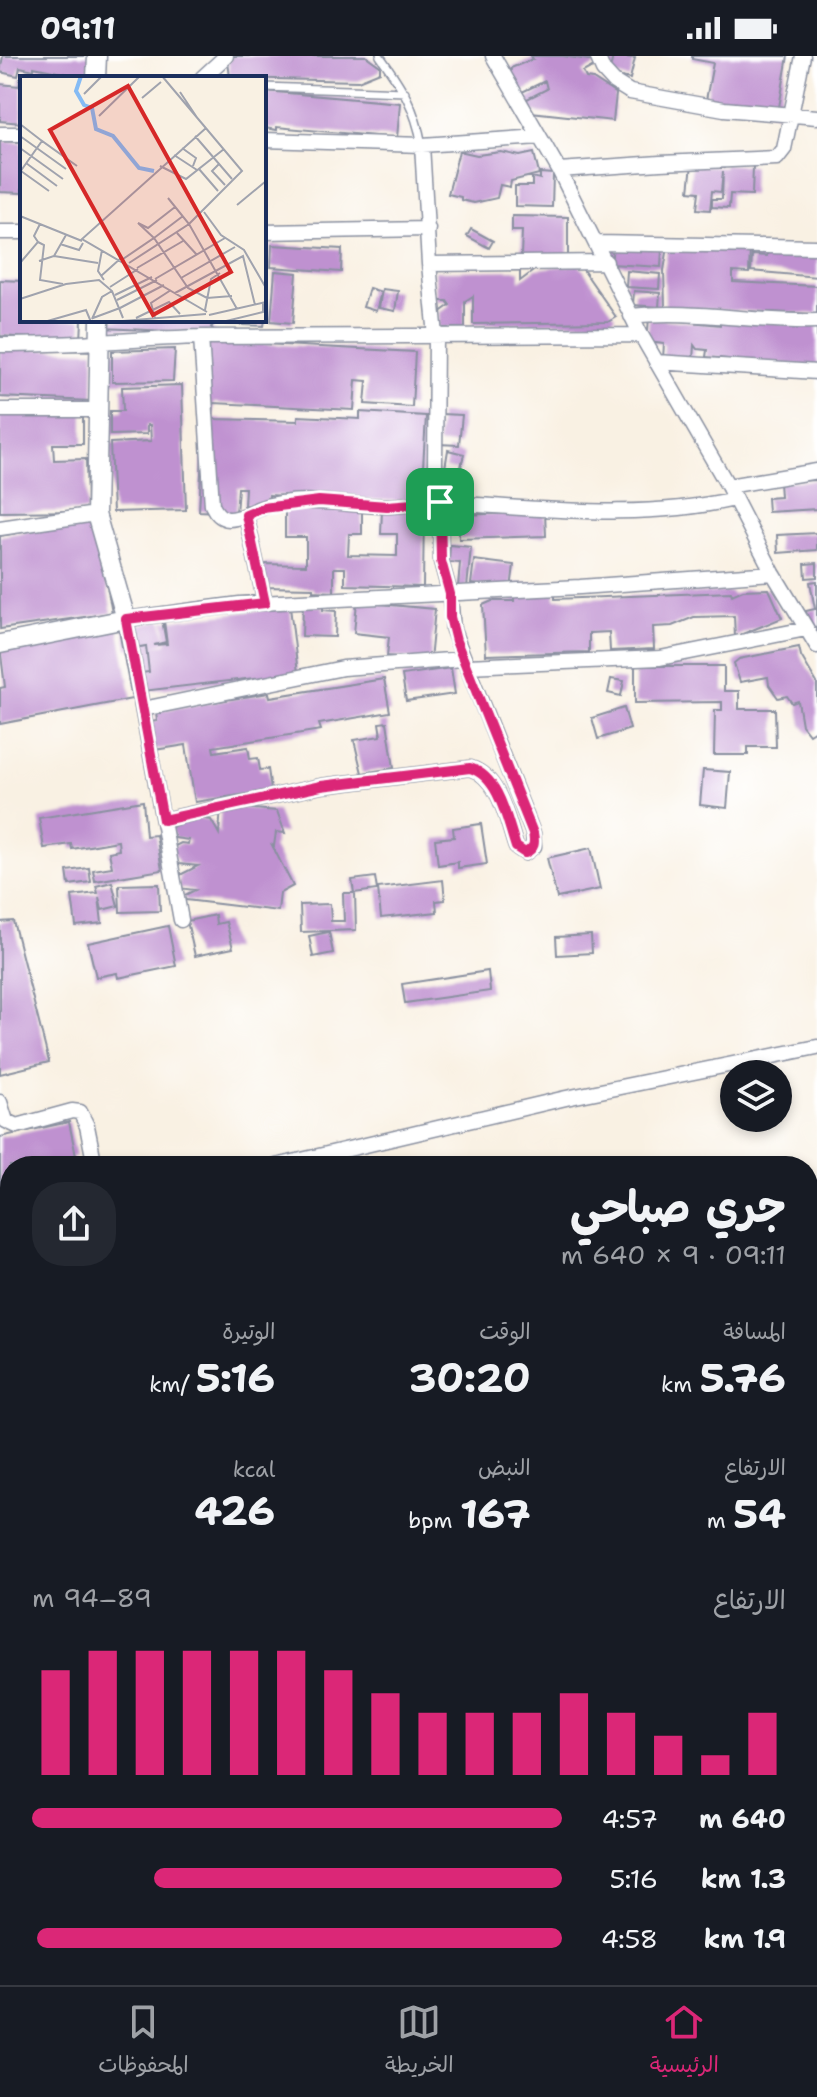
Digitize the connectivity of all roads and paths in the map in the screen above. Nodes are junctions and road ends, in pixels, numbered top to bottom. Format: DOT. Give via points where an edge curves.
graph roads {
  1 [pos="97,56"];
  2 [pos="226,56"];
  3 [pos="380,56"];
  4 [pos="493,56"];
  5 [pos="597,56"];
  6 [pos="803,56"];
  7 [pos="96,76"];
  8 [pos="204,76"];
  9 [pos="266,87"];
  10 [pos="405,92"];
  11 [pos="791,115"];
  12 [pos="817,117"];
  13 [pos="540,137"];
  14 [pos="266,140"];
  15 [pos="422,145"];
  16 [pos="559,170"];
  17 [pos="428,229"];
  18 [pos="266,232"];
  19 [pos="597,243"];
  20 [pos="817,247"];
  21 [pos="606,262"];
  22 [pos="429,264"];
  23 [pos="631,316"];
  24 [pos="817,321"];
  25 [pos="100,322"];
  26 [pos="641,335"];
  27 [pos="436,336"];
  28 [pos="201,337"];
  29 [pos="99,341"];
  30 [pos="0,345"];
  31 [pos="656,362"];
  32 [pos="817,372"];
  33 [pos="0,410"];
  34 [pos="97,410"];
  35 [pos="817,471"];
  36 [pos="731,493"];
  37 [pos="440,502"];
  38 [pos="96,514"];
  39 [pos="246,515"];
  40 [pos="0,528"];
  41 [pos="773,573"];
  42 [pos="450,594"];
  43 [pos="265,603"];
  44 [pos="126,619"];
  45 [pos="806,629"];
  46 [pos="0,644"];
  47 [pos="817,645"];
  48 [pos="465,662"];
  49 [pos="143,709"];
  50 [pos="163,820"];
  51 [pos="181,920"];
  52 [pos="817,1047"];
  53 [pos="0,1102"];
  54 [pos="93,1156"];
  55 [pos="319,1156"];
  1 -- 7 [label="street"];
  2 -- 8 [label="street"];
  3 -- 10 [label="lane"];
  4 -- 13 [label="street"];
  5 -- 11 [label="street" via="614,82 630,92"];
  6 -- 11 [label="street"];
  9 -- 10 [label="lane"];
  10 -- 15 [label="lane" via="417,116"];
  11 -- 12 [label="street"];
  11 -- 16 [label="street" via="777,158"];
  13 -- 15 [label="street"];
  13 -- 16 [label="street"];
  14 -- 15 [label="street"];
  15 -- 17 [label="street"];
  16 -- 19 [label="street"];
  17 -- 18 [label="street"];
  17 -- 22 [label="street"];
  19 -- 20 [label="street"];
  19 -- 21 [label="street"];
  21 -- 22 [label="street"];
  21 -- 23 [label="street"];
  22 -- 27 [label="street"];
  23 -- 24 [label="street" via="675,312"];
  23 -- 26 [label="street"];
  25 -- 29 [label="street"];
  26 -- 27 [label="street"];
  26 -- 31 [label="street"];
  27 -- 28 [label="street"];
  27 -- 37 [label="street" via="435,467"];
  28 -- 29 [label="street"];
  28 -- 39 [label="street" via="212,505 225,520"];
  29 -- 30 [label="street"];
  29 -- 34 [label="street"];
  31 -- 32 [label="street"];
  31 -- 36 [label="street"];
  33 -- 34 [label="street"];
  34 -- 38 [label="street"];
  35 -- 36 [label="street"];
  36 -- 37 [label="street" via="688,509 606,512"];
  36 -- 41 [label="street"];
  37 -- 39 [label="street" via="387,506 319,501"];
  37 -- 42 [label="street" via="441,561"];
  38 -- 40 [label="street"];
  38 -- 44 [label="street"];
  39 -- 43 [label="street"];
  41 -- 42 [label="street"];
  41 -- 45 [label="street"];
  42 -- 43 [label="street"];
  42 -- 48 [label="street" via="450,617"];
  43 -- 44 [label="street"];
  44 -- 46 [label="street"];
  44 -- 49 [label="street"];
  45 -- 47 [label="street"];
  45 -- 48 [label="street" via="660,658"];
  48 -- 49 [label="street" via="343,668"];
  48 -- 50 [label="street" via="533,833 534,846 525,853 516,847 488,779 470,768 321,786"];
  49 -- 50 [label="street"];
  50 -- 51 [label="street"];
  52 -- 55 [label="street"];
  53 -- 54 [label="street" via="6,1121 17,1126 80,1112"];
}
